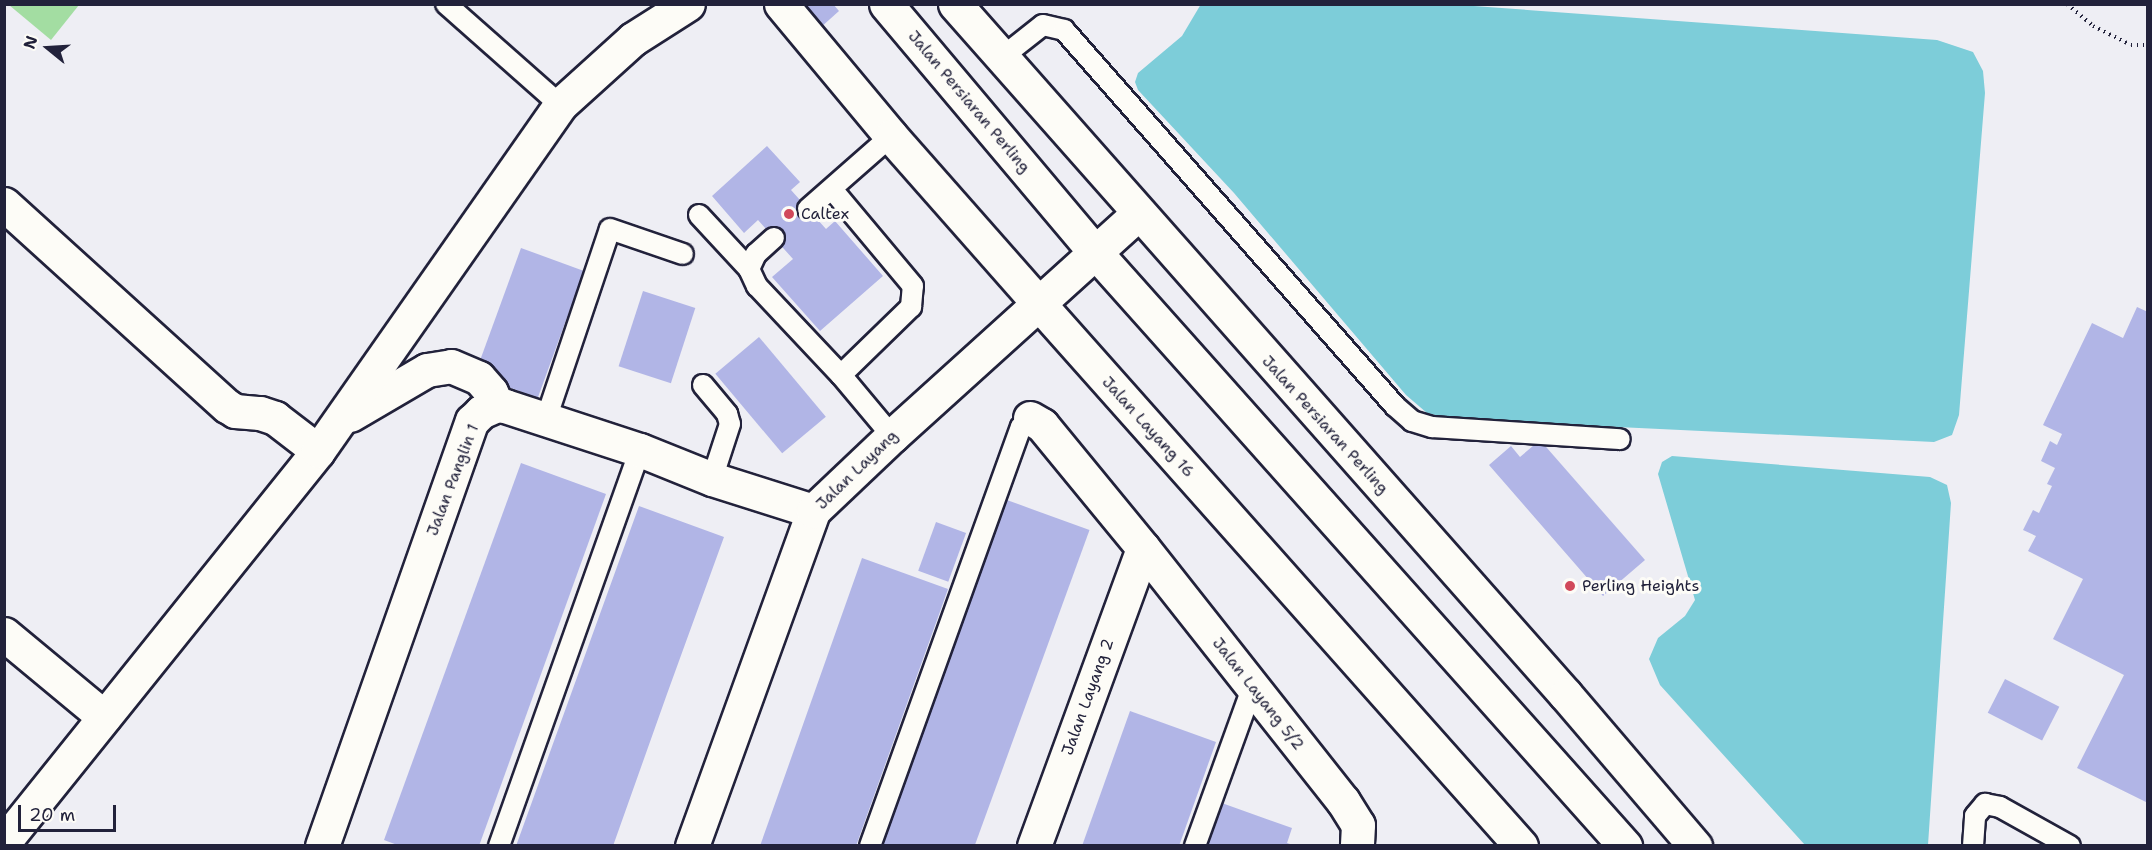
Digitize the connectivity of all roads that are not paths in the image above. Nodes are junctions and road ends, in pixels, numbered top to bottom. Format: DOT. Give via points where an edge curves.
graph roads {
  1 [pos="446,4"];
  2 [pos="688,4"];
  3 [pos="781,4"];
  4 [pos="886,4"];
  5 [pos="955,4"];
  6 [pos="1001,58"];
  7 [pos="560,105"];
  8 [pos="891,136"];
  9 [pos="832,189"];
  10 [pos="4,204"];
  11 [pos="808,209"];
  12 [pos="1138,214"];
  13 [pos="699,215"];
  14 [pos="774,238"];
  15 [pos="1096,253"];
  16 [pos="683,254"];
  17 [pos="749,269"];
  18 [pos="1040,305"];
  19 [pos="841,375"];
  20 [pos="703,385"];
  21 [pos="497,405"];
  22 [pos="1030,418"];
  23 [pos="546,419"];
  24 [pos="340,421"];
  25 [pos="892,436"];
  26 [pos="1620,439"];
  27 [pos="640,450"];
  28 [pos="318,451"];
  29 [pos="712,479"];
  30 [pos="813,511"];
  31 [pos="1143,548"];
  32 [pos="4,634"];
  33 [pos="1253,686"];
  34 [pos="104,717"];
  35 [pos="4,842"];
  36 [pos="322,846"];
  37 [pos="499,846"];
  38 [pos="692,846"];
  39 [pos="870,846"];
  40 [pos="1034,846"];
  41 [pos="1195,846"];
  42 [pos="1357,846"];
  43 [pos="1521,846"];
  44 [pos="1625,846"];
  45 [pos="1695,846"];
  46 [pos="1973,846"];
  47 [pos="2070,846"];
  1 -- 7 [label="lane"];
  2 -- 7 [label="street" via="633,39"];
  3 -- 8 [label="street, Jalan Layang 16"];
  4 -- 15 [label="street, Jalan Persiaran Perling"];
  5 -- 6 [label="street, Jalan Persiaran Perling"];
  6 -- 12 [label="street, Jalan Persiaran Perling"];
  6 -- 26 [label="lane" via="1036,28 1043,25 1064,30 1412,421 1432,427"];
  7 -- 24 [label="street"];
  8 -- 9 [label="lane"];
  8 -- 18 [label="street, Jalan Layang 16"];
  9 -- 11 [label="lane"];
  9 -- 19 [label="lane" via="913,286 911,307"];
  10 -- 28 [label="street" via="227,406 274,418"];
  12 -- 15 [label="street, Jalan Layang"];
  12 -- 45 [label="street, Jalan Persiaran Perling" via="1566,695"];
  13 -- 17 [label="lane"];
  14 -- 17 [label="lane" via="756,254"];
  15 -- 18 [label="street, Jalan Layang"];
  15 -- 44 [label="street, Jalan Persiaran Perling"];
  16 -- 23 [label="lane" via="610,230"];
  17 -- 19 [label="lane" via="756,286"];
  18 -- 25 [label="street, Jalan Layang"];
  18 -- 43 [label="street, Jalan Layang 16"];
  19 -- 25 [label="lane"];
  20 -- 29 [label="lane" via="727,414 730,424"];
  21 -- 23 [label="street"];
  21 -- 24 [label="street" via="492,392 479,378 451,366 438,366"];
  21 -- 36 [label="street, Jalan Panglin 1" via="472,421"];
  22 -- 31 [label="street, Jalan Layang 5/2" via="1042,424"];
  22 -- 39 [label="lane" via="1021,428"];
  23 -- 27 [label="street"];
  24 -- 28 [label="street"];
  25 -- 30 [label="street, Jalan Layang"];
  27 -- 29 [label="street"];
  27 -- 37 [label="lane"];
  28 -- 34 [label="street"];
  29 -- 30 [label="street"];
  30 -- 38 [label="street, Jalan Layang"];
  31 -- 33 [label="street, Jalan Layang 5/2"];
  31 -- 40 [label="street, Jalan Layang 2"];
  32 -- 34 [label="street"];
  33 -- 41 [label="lane"];
  33 -- 42 [label="street, Jalan Layang 5/2" via="1343,801 1358,825"];
  34 -- 35 [label="street"];
  46 -- 47 [label="lane" via="1975,816 1984,804 2000,807"];
}
